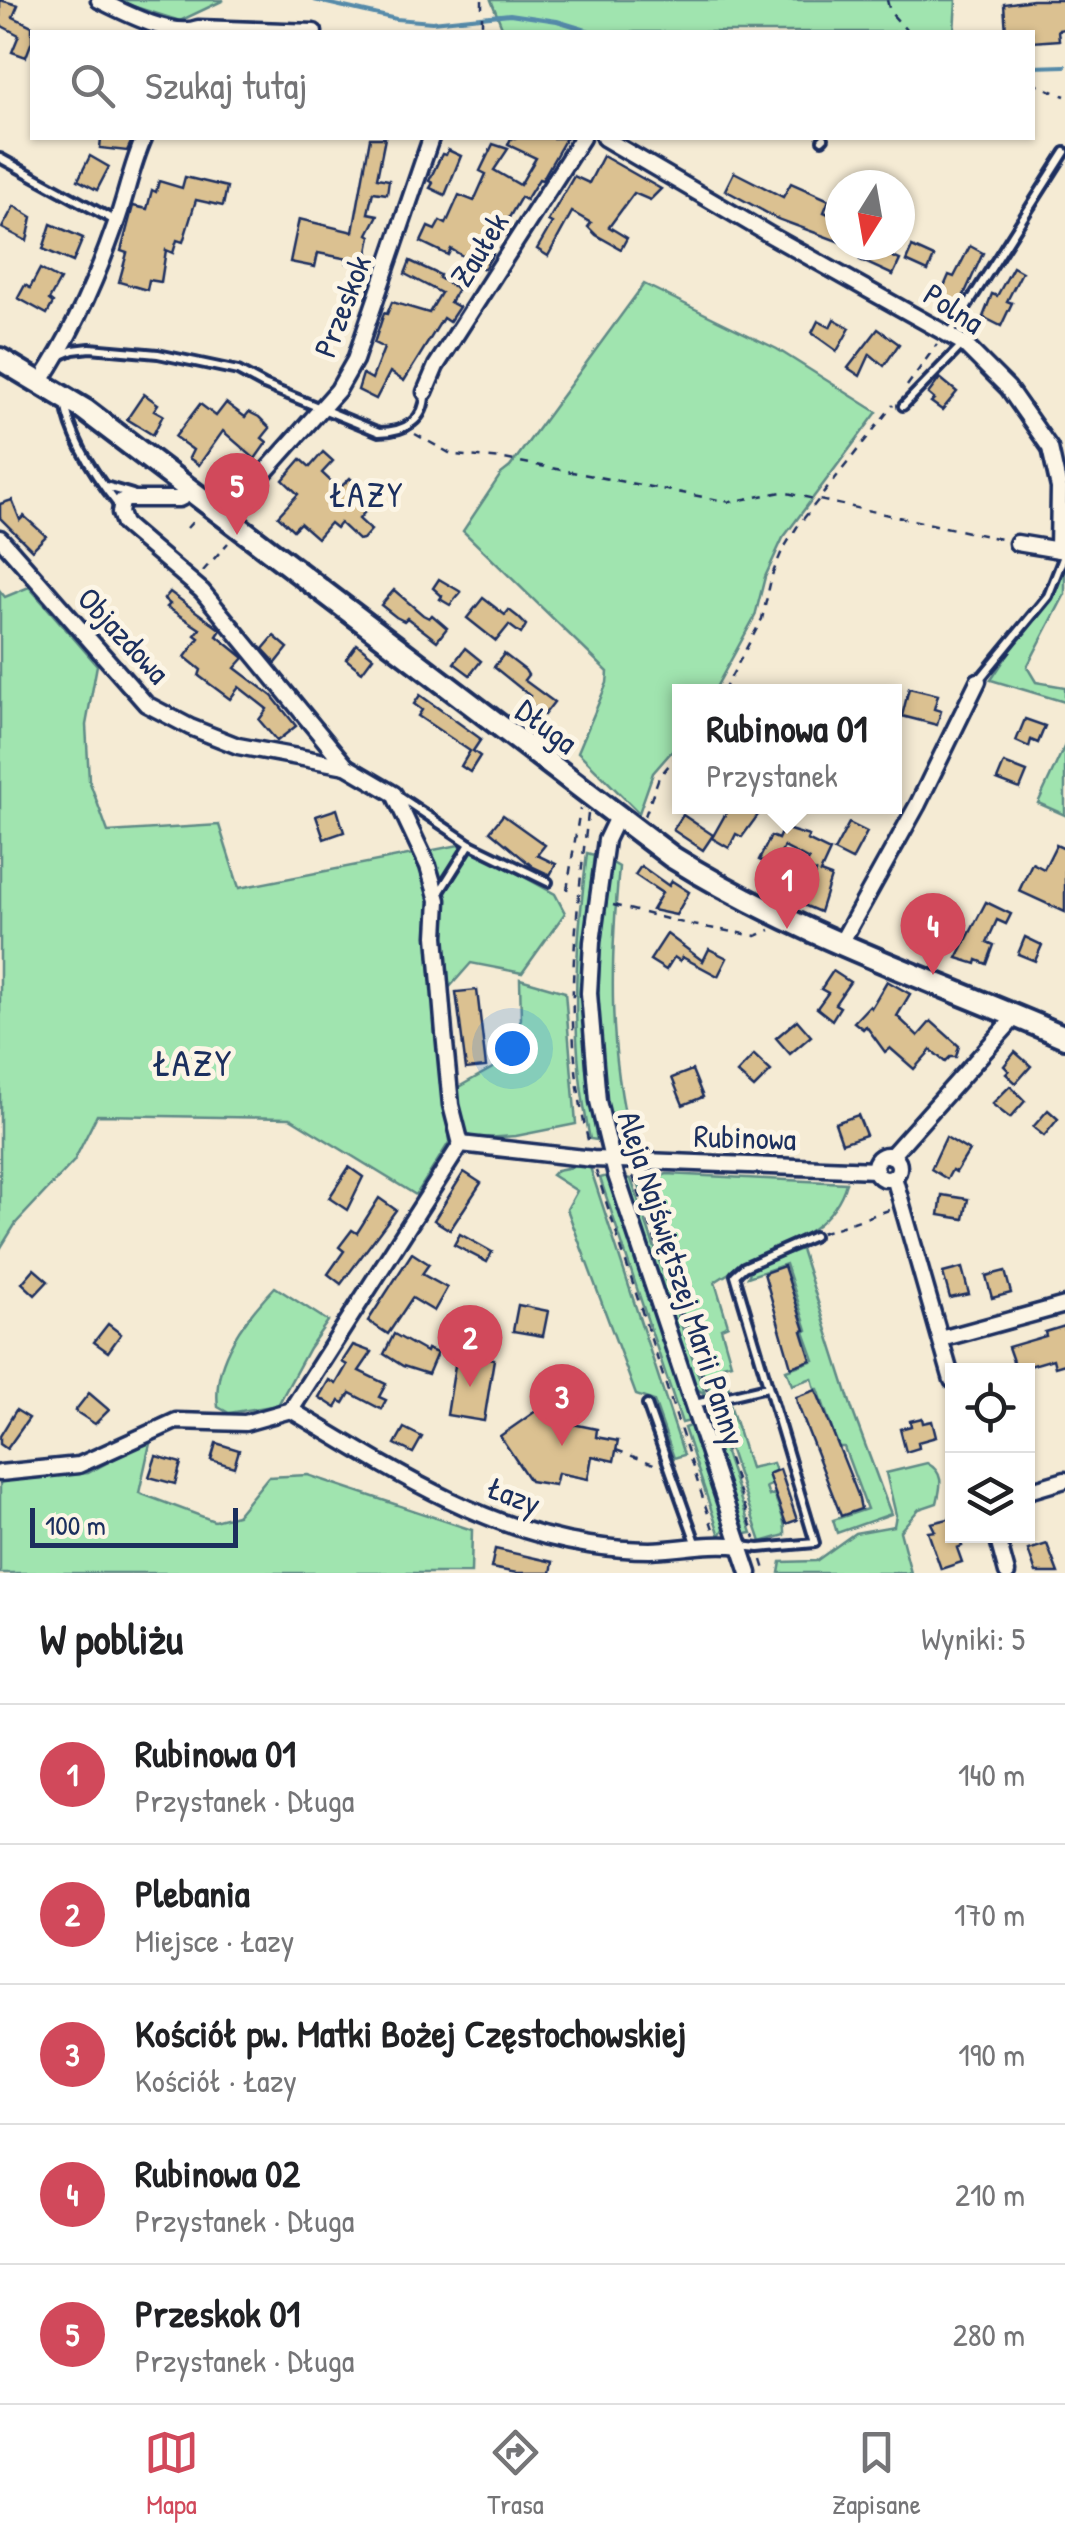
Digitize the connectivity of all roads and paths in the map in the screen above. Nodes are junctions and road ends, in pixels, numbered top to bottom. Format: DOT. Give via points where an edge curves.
graph roads {
  1 [pos="99,0"];
  2 [pos="482,0"];
  3 [pos="887,0"];
  4 [pos="182,30"];
  5 [pos="194,30"];
  6 [pos="256,30"];
  7 [pos="482,30"];
  8 [pos="906,30"];
  9 [pos="1035,84"];
  10 [pos="1065,96"];
  11 [pos="143,140"];
  12 [pos="430,140"];
  13 [pos="581,140"];
  14 [pos="607,140"];
  15 [pos="1065,152"];
  16 [pos="0,158"];
  17 [pos="117,222"];
  18 [pos="948,332"];
  19 [pos="964,342"];
  20 [pos="58,356"];
  21 [pos="0,359"];
  22 [pos="41,381"];
  23 [pos="904,390"];
  24 [pos="425,392"];
  25 [pos="64,396"];
  26 [pos="894,404"];
  27 [pos="903,406"];
  28 [pos="321,408"];
  29 [pos="405,429"];
  30 [pos="104,486"];
  31 [pos="141,498"];
  32 [pos="820,498"];
  33 [pos="196,502"];
  34 [pos="120,507"];
  35 [pos="225,517"];
  36 [pos="187,528"];
  37 [pos="0,538"];
  38 [pos="1018,543"];
  39 [pos="226,544"];
  40 [pos="1063,551"];
  41 [pos="202,573"];
  42 [pos="978,681"];
  43 [pos="727,684"];
  44 [pos="672,762"];
  45 [pos="346,766"];
  46 [pos="394,794"];
  47 [pos="577,811"];
  48 [pos="616,817"];
  49 [pos="643,825"];
  50 [pos="470,844"];
  51 [pos="584,848"];
  52 [pos="594,849"];
  53 [pos="548,882"];
  54 [pos="567,890"];
  55 [pos="437,896"];
  56 [pos="597,901"];
  57 [pos="789,920"];
  58 [pos="841,943"];
  59 [pos="1016,1016"];
  60 [pos="1065,1037"];
  61 [pos="461,1144"];
  62 [pos="891,1156"];
  63 [pos="619,1159"];
  64 [pos="586,1164"];
  65 [pos="876,1170"];
  66 [pos="596,1172"];
  67 [pos="894,1176"];
  68 [pos="896,1208"];
  69 [pos="814,1236"];
  70 [pos="1065,1305"];
  71 [pos="941,1339"];
  72 [pos="947,1363"];
  73 [pos="767,1387"];
  74 [pos="710,1399"];
  75 [pos="692,1404"];
  76 [pos="646,1405"];
  77 [pos="291,1410"];
  78 [pos="616,1450"];
  79 [pos="690,1458"];
  80 [pos="668,1464"];
  81 [pos="0,1473"];
  82 [pos="1065,1480"];
  83 [pos="1035,1489"];
  84 [pos="998,1543"];
  85 [pos="698,1545"];
  86 [pos="741,1546"];
  87 [pos="758,1548"];
  88 [pos="749,1573"];
  89 [pos="766,1573"];
  90 [pos="1007,1573"];
  1 -- 4 [label="street"];
  2 -- 7 [label="path"];
  3 -- 8 [label="path"];
  5 -- 6 [label="street"];
  9 -- 10 [label="path"];
  11 -- 17 [label="street"];
  12 -- 28 [label="street, Przeskok" via="355,360"];
  13 -- 24 [label="street, Zaułek"];
  14 -- 18 [label="street, Polna"];
  15 -- 18 [label="lane"];
  16 -- 17 [label="lane"];
  17 -- 20 [label="street"];
  18 -- 19 [label="street, Polna"];
  18 -- 23 [label="path"];
  19 -- 27 [label="lane"];
  19 -- 40 [label="street, Polna" via="1050,448"];
  20 -- 22 [label="street"];
  20 -- 28 [label="lane" via="90,348 169,356 238,371"];
  21 -- 22 [label="street, Długa"];
  22 -- 25 [label="street, Długa"];
  24 -- 29 [label="lane" via="422,410"];
  25 -- 30 [label="lane" via="67,418"];
  25 -- 33 [label="street, Długa"];
  26 -- 32 [label="path"];
  28 -- 29 [label="lane" via="379,432"];
  28 -- 35 [label="street, Przeskok"];
  29 -- 32 [label="path" via="453,455 730,502 782,492"];
  30 -- 31 [label="lane"];
  30 -- 34 [label="lane"];
  31 -- 33 [label="street"];
  31 -- 34 [label="street"];
  32 -- 38 [label="path"];
  32 -- 43 [label="path" via="782,551 762,619"];
  33 -- 35 [label="street, Długa"];
  33 -- 36 [label="path"];
  34 -- 45 [label="street, Objazdowa" via="124,524 202,590"];
  35 -- 48 [label="street, Długa"];
  37 -- 45 [label="street, Objazdowa" via="146,704 228,742"];
  38 -- 40 [label="street"];
  39 -- 41 [label="path"];
  40 -- 42 [label="lane" via="1048,596"];
  42 -- 58 [label="street"];
  44 -- 49 [label="path" via="659,777"];
  45 -- 46 [label="street, Objazdowa"];
  46 -- 50 [label="lane, Objazdowa"];
  46 -- 55 [label="street"];
  47 -- 54 [label="path"];
  48 -- 56 [label="street, Aleja Najświętszej Marii Panny"];
  48 -- 57 [label="street, Długa" via="722,888"];
  50 -- 53 [label="lane, Objazdowa"];
  50 -- 55 [label="lane"];
  51 -- 52 [label="path"];
  55 -- 61 [label="street" via="444,1034"];
  56 -- 57 [label="path" via="756,936"];
  56 -- 63 [label="street, Aleja Najświętszej Marii Panny" via="592,1048 598,1101"];
  57 -- 58 [label="street, Długa"];
  58 -- 59 [label="street, Długa"];
  59 -- 60 [label="street, Długa"];
  59 -- 62 [label="street"];
  61 -- 63 [label="street, Rubinowa"];
  61 -- 77 [label="street"];
  62 -- 65 [label="street" via="878,1160"];
  62 -- 67 [label="street" via="899,1163"];
  63 -- 65 [label="street, Rubinowa"];
  63 -- 74 [label="path"];
  63 -- 75 [label="street, Aleja Najświętszej Marii Panny"];
  64 -- 66 [label="path"];
  65 -- 67 [label="street, Rubinowa" via="883,1178"];
  67 -- 71 [label="street"];
  68 -- 69 [label="path"];
  69 -- 73 [label="lane" via="734,1275"];
  70 -- 71 [label="street"];
  71 -- 72 [label="street"];
  73 -- 74 [label="lane"];
  73 -- 87 [label="lane" via="814,1544"];
  74 -- 75 [label="lane"];
  74 -- 87 [label="path"];
  75 -- 86 [label="street, Aleja Najświętszej Marii Panny"];
  76 -- 80 [label="lane"];
  77 -- 81 [label="street" via="245,1423 176,1420 79,1465"];
  77 -- 85 [label="street, Łazy" via="416,1483 518,1528 592,1545"];
  78 -- 80 [label="path" via="655,1468"];
  79 -- 80 [label="path"];
  80 -- 85 [label="lane"];
  82 -- 83 [label="street"];
  84 -- 90 [label="street"];
  85 -- 86 [label="street, Łazy"];
  86 -- 87 [label="lane"];
  86 -- 88 [label="street, Aleja Najświętszej Marii Panny"];
  87 -- 89 [label="path"];
}
